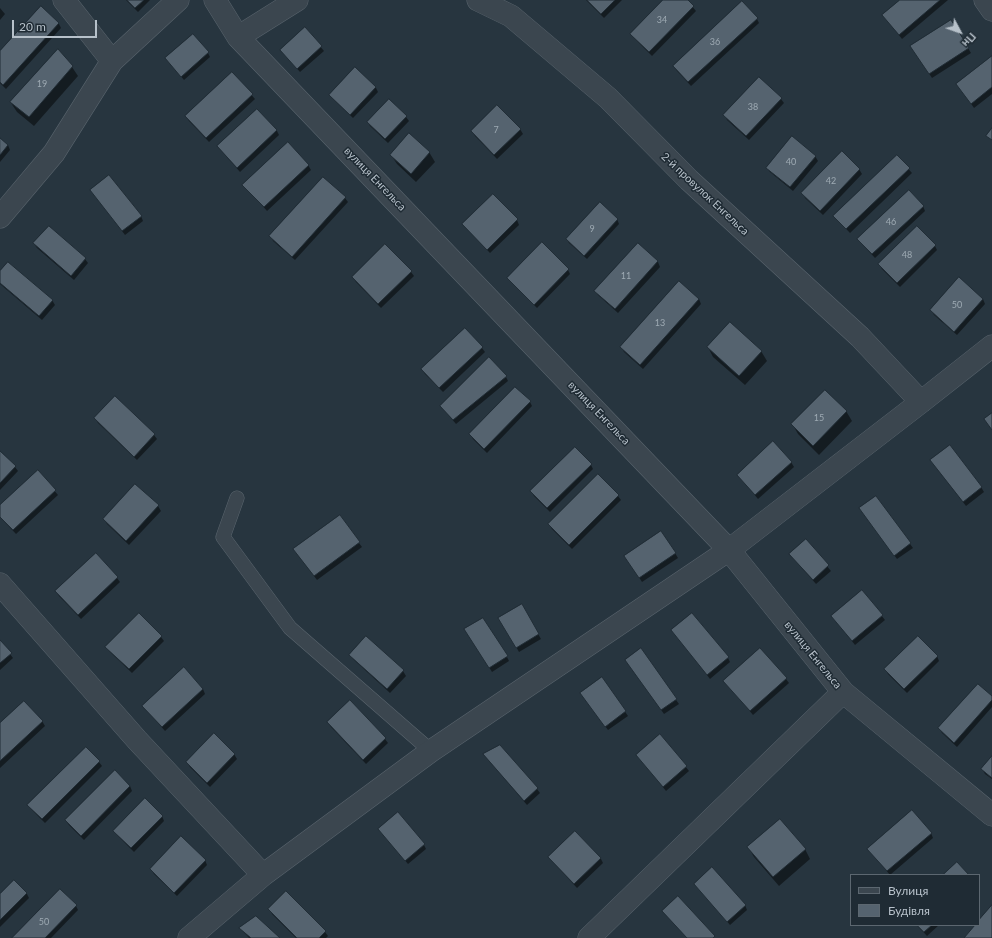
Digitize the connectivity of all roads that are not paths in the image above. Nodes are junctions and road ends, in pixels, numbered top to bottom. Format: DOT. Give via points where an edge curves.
graph roads {
  1 [pos="64,0"];
  2 [pos="178,0"];
  3 [pos="215,0"];
  4 [pos="296,0"];
  5 [pos="478,0"];
  6 [pos="984,0"];
  7 [pos="992,10"];
  8 [pos="238,36"];
  9 [pos="112,61"];
  10 [pos="0,217"];
  11 [pos="992,346"];
  12 [pos="921,402"];
  13 [pos="237,498"];
  14 [pos="729,550"];
  15 [pos="0,584"];
  16 [pos="843,692"];
  17 [pos="431,751"];
  18 [pos="992,815"];
  19 [pos="264,876"];
  20 [pos="189,938"];
  21 [pos="589,938"];
  1 -- 9 [label="street"];
  2 -- 9 [label="street"];
  3 -- 8 [label="street, вулиця Енгельса"];
  4 -- 8 [label="street"];
  5 -- 12 [label="street, 2-й провулок Енгельса" via="511,16 608,98 689,180 860,337"];
  6 -- 7 [label="street"];
  8 -- 14 [label="street, вулиця Енгельса"];
  9 -- 10 [label="street" via="54,153"];
  11 -- 12 [label="street"];
  12 -- 14 [label="street"];
  13 -- 17 [label="lane" via="223,537 290,628"];
  14 -- 16 [label="street, вулиця Енгельса"];
  14 -- 17 [label="street"];
  15 -- 19 [label="street" via="137,740"];
  16 -- 18 [label="street, вулиця Енгельса"];
  16 -- 21 [label="street"];
  17 -- 19 [label="street"];
  19 -- 20 [label="street"];
}
